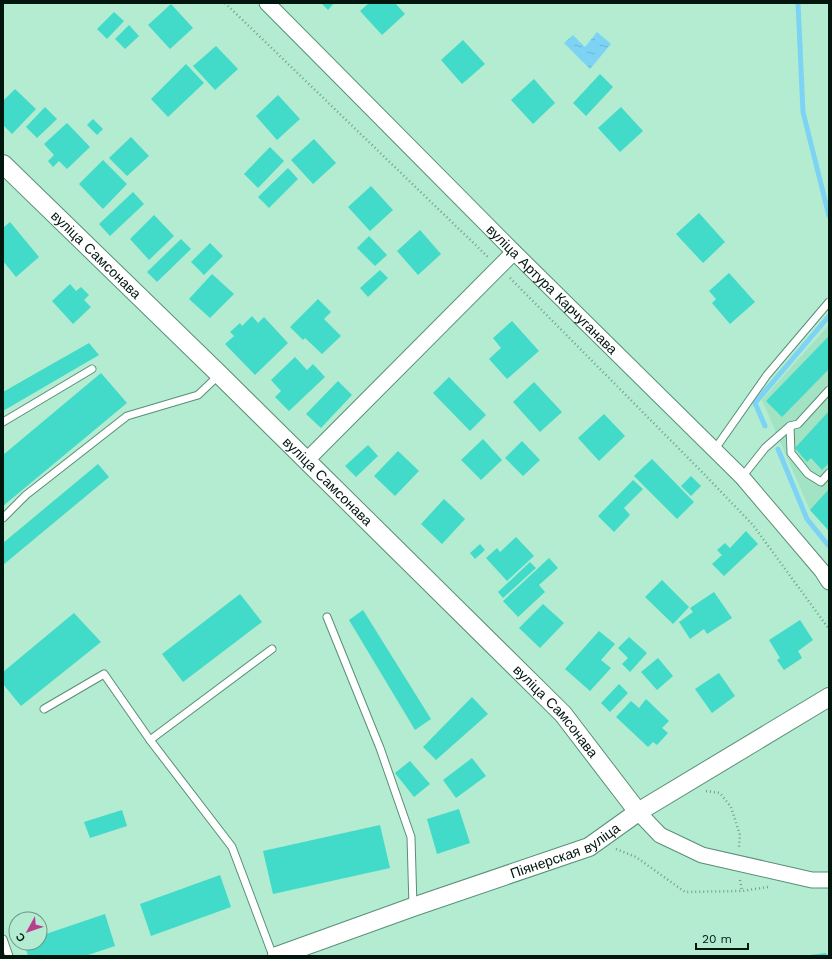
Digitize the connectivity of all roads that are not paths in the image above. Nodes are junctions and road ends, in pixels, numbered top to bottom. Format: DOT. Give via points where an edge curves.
graph roads {
  1 [pos="267,3"];
  2 [pos="3,164"];
  3 [pos="514,252"];
  4 [pos="829,302"];
  5 [pos="92,369"];
  6 [pos="220,375"];
  7 [pos="829,390"];
  8 [pos="3,422"];
  9 [pos="790,426"];
  10 [pos="714,449"];
  11 [pos="306,460"];
  12 [pos="829,473"];
  13 [pos="742,477"];
  14 [pos="3,518"];
  15 [pos="825,573"];
  16 [pos="327,617"];
  17 [pos="272,649"];
  18 [pos="829,697"];
  19 [pos="44,709"];
  20 [pos="150,740"];
  21 [pos="638,812"];
  22 [pos="829,880"];
  23 [pos="413,907"];
  24 [pos="3,940"];
  25 [pos="9,956"];
  26 [pos="273,956"];
  27 [pos="277,956"];
  1 -- 3 [label="street, вуліца Артура Карчуганава"];
  2 -- 6 [label="street, вуліца Самсонава"];
  3 -- 10 [label="street, вуліца Артура Карчуганава"];
  3 -- 11 [label="street"];
  4 -- 10 [label="lane" via="767,375"];
  5 -- 8 [label="lane"];
  6 -- 11 [label="street, вуліца Самсонава"];
  6 -- 14 [label="lane" via="198,395 127,416 26,495"];
  7 -- 9 [label="lane" via="798,424"];
  9 -- 12 [label="lane" via="791,453 808,474 821,482"];
  9 -- 13 [label="lane" via="764,448"];
  10 -- 13 [label="street, вуліца Артура Карчуганава"];
  11 -- 21 [label="street, вуліца Самсонава" via="563,714"];
  13 -- 15 [label="street, вуліца Артура Карчуганава"];
  16 -- 23 [label="lane" via="380,748 411,837"];
  17 -- 20 [label="lane"];
  18 -- 21 [label="street, Піянерская вуліца"];
  19 -- 20 [label="lane" via="104,674"];
  20 -- 26 [label="lane" via="232,846"];
  21 -- 22 [label="street" via="660,835 702,855 812,880"];
  21 -- 23 [label="street, Піянерская вуліца" via="589,847"];
  23 -- 27 [label="street, Піянерская вуліца"];
  24 -- 25 [label="lane"];
}
